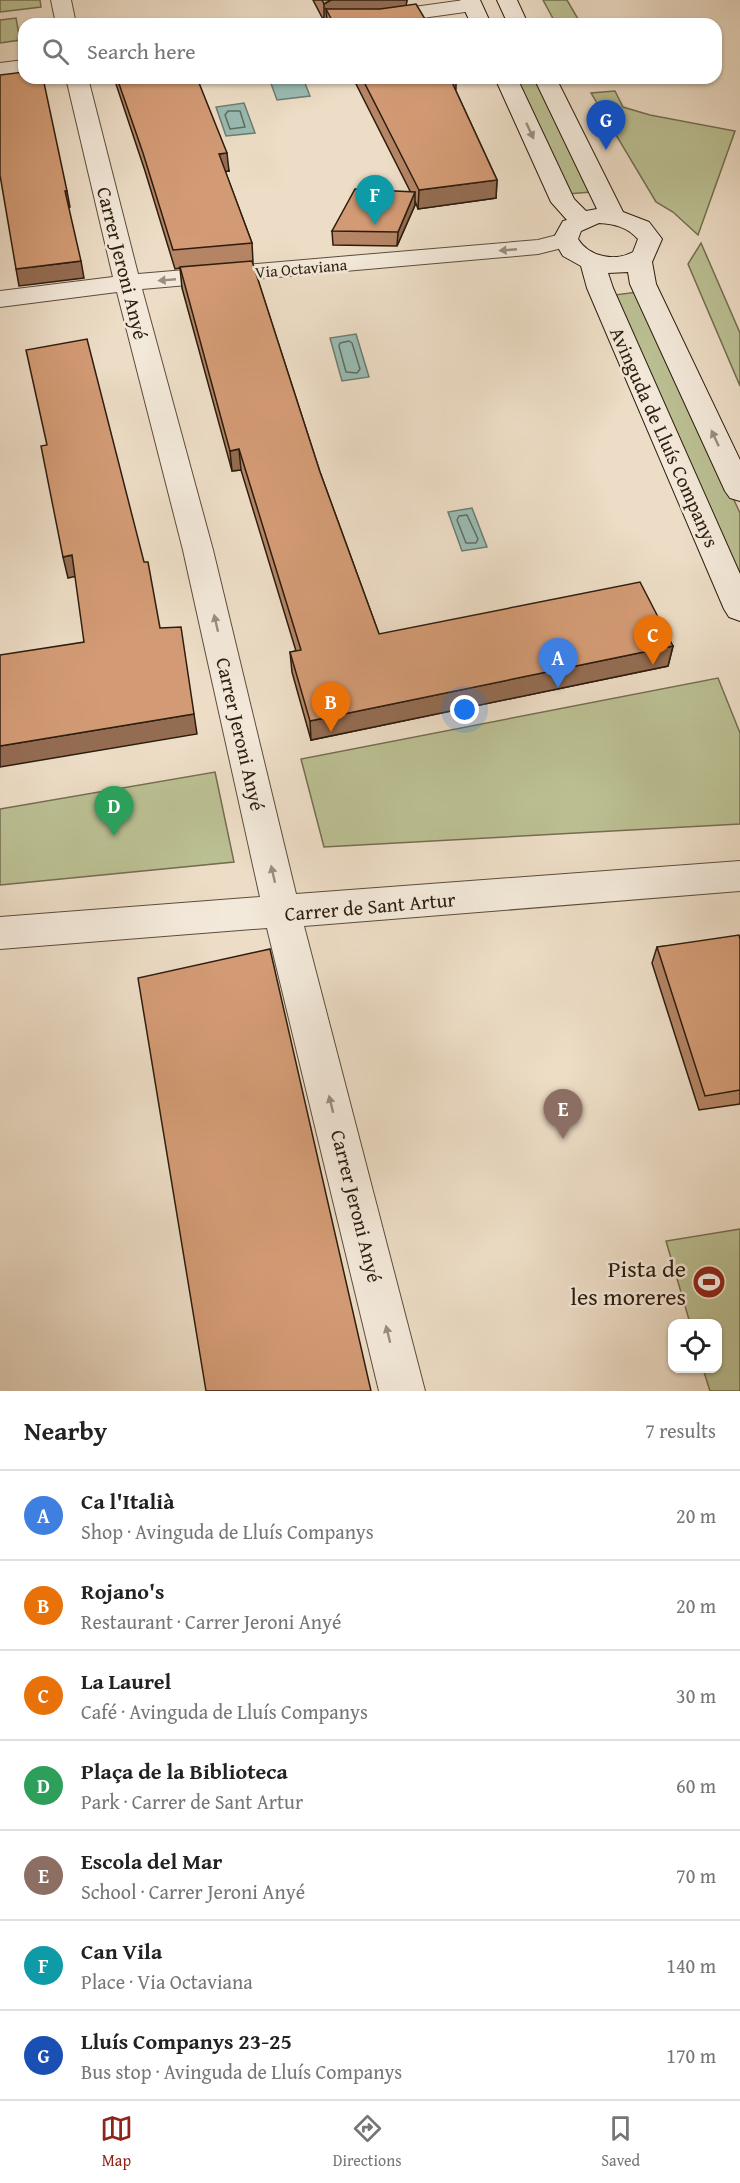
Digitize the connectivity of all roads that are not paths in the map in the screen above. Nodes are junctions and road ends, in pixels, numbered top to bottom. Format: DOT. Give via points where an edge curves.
graph roads {
  1 [pos="62,0"];
  2 [pos="507,0"];
  3 [pos="474,10"];
  4 [pos="65,18"];
  5 [pos="395,18"];
  6 [pos="515,18"];
  7 [pos="18,67"];
  8 [pos="0,69"];
  9 [pos="78,84"];
  10 [pos="509,84"];
  11 [pos="547,84"];
  12 [pos="614,217"];
  13 [pos="573,230"];
  14 [pos="639,259"];
  15 [pos="593,263"];
  16 [pos="128,283"];
  17 [pos="0,299"];
  18 [pos="740,491"];
  19 [pos="740,609"];
  20 [pos="740,876"];
  21 [pos="282,913"];
  22 [pos="0,933"];
  23 [pos="402,1391"];
  1 -- 4 [label="street"];
  2 -- 6 [label="street"];
  3 -- 5 [label="street"];
  7 -- 8 [label="street"];
  9 -- 16 [label="street, Carrer Jeroni Anyé"];
  10 -- 13 [label="street, one-way"];
  11 -- 12 [label="street"];
  12 -- 13 [label="street" via="596,216"];
  12 -- 14 [label="street" via="646,232 650,248"];
  13 -- 15 [label="street" via="567,246 576,256"];
  13 -- 16 [label="street, Via Octaviana, one-way" via="538,247"];
  14 -- 15 [label="street" via="617,266"];
  18 -- 14 [label="street, one-way" via="644,284"];
  15 -- 19 [label="street, Avinguda de Lluís Companys" via="600,288"];
  16 -- 17 [label="street, Via Octaviana"];
  21 -- 16 [label="street, Carrer Jeroni Anyé, one-way" via="198,550"];
  20 -- 21 [label="street, Carrer de Sant Artur"];
  21 -- 22 [label="street, Carrer de Sant Artur"];
  23 -- 21 [label="street, Carrer Jeroni Anyé, one-way"];
}
